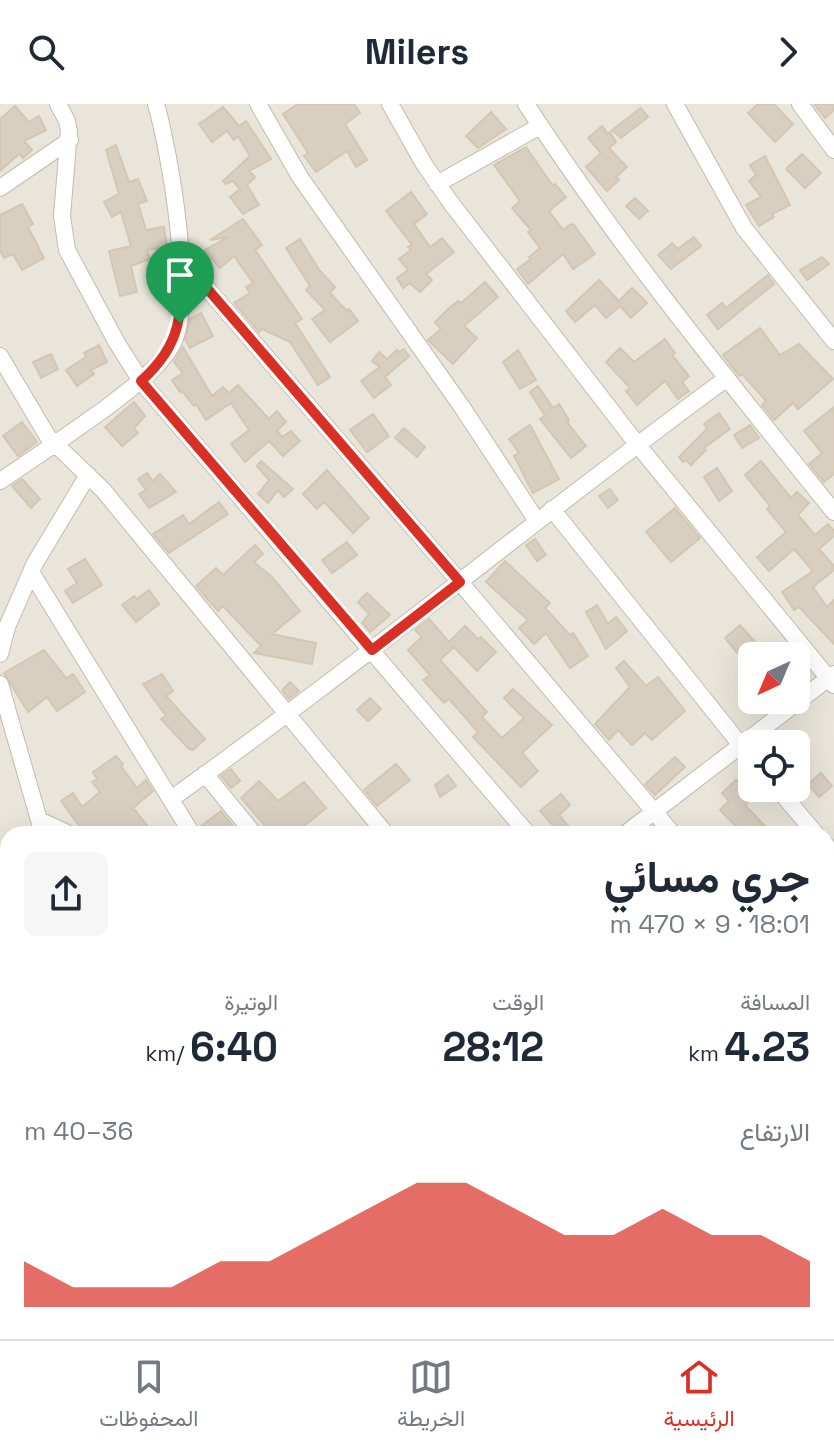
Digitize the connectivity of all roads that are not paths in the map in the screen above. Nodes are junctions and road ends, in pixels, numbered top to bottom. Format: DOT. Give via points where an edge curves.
graph roads {
  1 [pos="58,104"];
  2 [pos="156,104"];
  3 [pos="258,104"];
  4 [pos="390,104"];
  5 [pos="526,104"];
  6 [pos="675,104"];
  7 [pos="800,104"];
  8 [pos="540,126"];
  9 [pos="70,140"];
  10 [pos="834,150"];
  11 [pos="437,184"];
  12 [pos="0,188"];
  13 [pos="180,257"];
  14 [pos="834,341"];
  15 [pos="0,356"];
  16 [pos="727,378"];
  17 [pos="141,381"];
  18 [pos="637,444"];
  19 [pos="55,446"];
  20 [pos="88,475"];
  21 [pos="0,481"];
  22 [pos="552,509"];
  23 [pos="834,512"];
  24 [pos="537,521"];
  25 [pos="31,572"];
  26 [pos="460,582"];
  27 [pos="372,650"];
  28 [pos="0,654"];
  29 [pos="832,679"];
  30 [pos="1,695"];
  31 [pos="287,715"];
  32 [pos="773,730"];
  33 [pos="738,742"];
  34 [pos="738,759"];
  35 [pos="205,774"];
  36 [pos="171,799"];
  37 [pos="789,802"];
  38 [pos="654,811"];
  39 [pos="41,826"];
  40 [pos="182,826"];
  41 [pos="247,826"];
  42 [pos="379,826"];
  43 [pos="521,826"];
  44 [pos="635,826"];
  45 [pos="666,826"];
  46 [pos="809,826"];
  1 -- 9 [label="street"];
  2 -- 13 [label="street" via="174,183"];
  3 -- 24 [label="street" via="300,177"];
  4 -- 11 [label="street"];
  5 -- 8 [label="street"];
  6 -- 14 [label="street" via="744,228"];
  7 -- 10 [label="street"];
  8 -- 11 [label="street"];
  8 -- 16 [label="street"];
  9 -- 12 [label="street"];
  9 -- 17 [label="street" via="62,216 67,250"];
  11 -- 18 [label="street"];
  13 -- 17 [label="street" via="177,334"];
  13 -- 26 [label="street"];
  15 -- 19 [label="street"];
  16 -- 18 [label="street"];
  16 -- 23 [label="street"];
  17 -- 19 [label="street"];
  17 -- 27 [label="street"];
  18 -- 22 [label="street"];
  18 -- 29 [label="street"];
  19 -- 20 [label="street"];
  19 -- 21 [label="street"];
  20 -- 25 [label="street"];
  20 -- 31 [label="street"];
  22 -- 24 [label="street"];
  22 -- 33 [label="street"];
  24 -- 26 [label="street"];
  25 -- 28 [label="street"];
  25 -- 36 [label="street"];
  26 -- 27 [label="street"];
  26 -- 38 [label="street"];
  27 -- 31 [label="street"];
  27 -- 43 [label="street"];
  29 -- 32 [label="street"];
  30 -- 39 [label="street"];
  31 -- 35 [label="street"];
  31 -- 42 [label="street"];
  34 -- 38 [label="street"];
  35 -- 36 [label="street"];
  35 -- 41 [label="street"];
  36 -- 40 [label="street"];
  37 -- 46 [label="street"];
  38 -- 44 [label="street"];
  38 -- 45 [label="street"];
}
